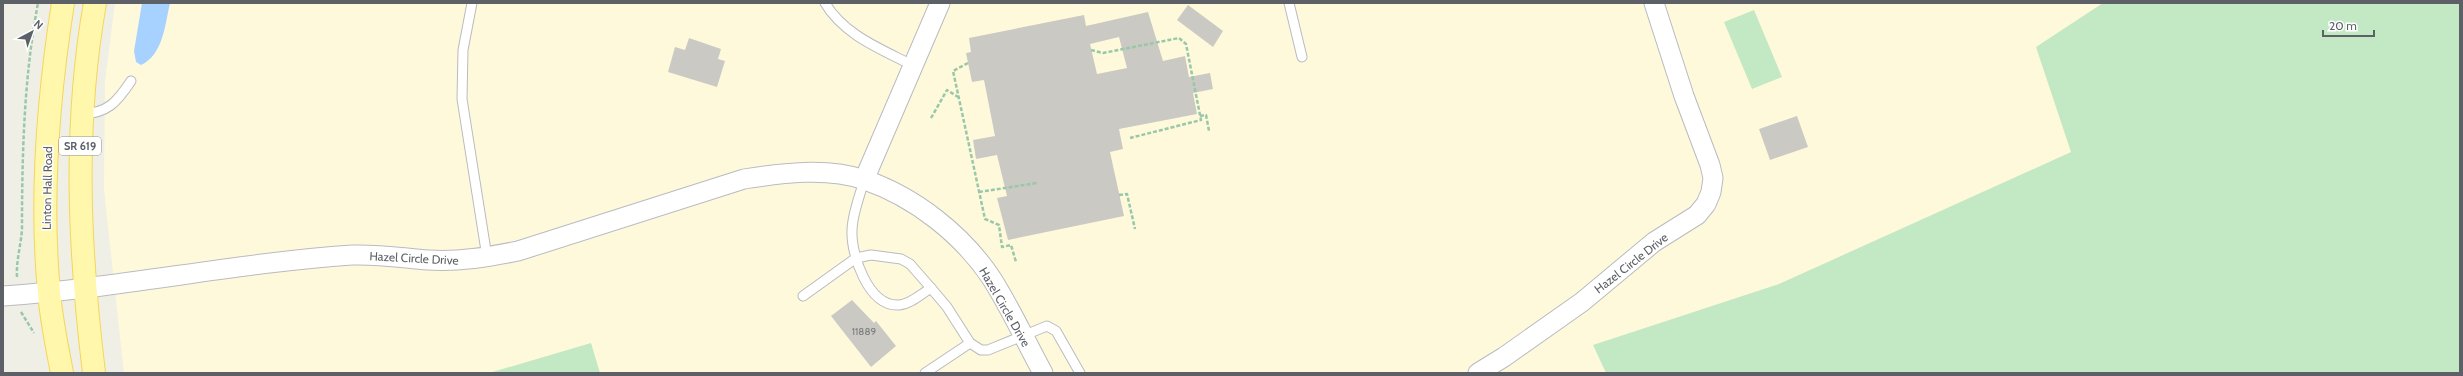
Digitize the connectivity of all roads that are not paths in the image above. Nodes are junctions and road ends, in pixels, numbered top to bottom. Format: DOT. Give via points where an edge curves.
graph roads {
  1 [pos="63,3"];
  2 [pos="95,3"];
  3 [pos="472,3"];
  4 [pos="825,3"];
  5 [pos="940,3"];
  6 [pos="1289,3"];
  7 [pos="1654,3"];
  8 [pos="1302,57"];
  9 [pos="912,65"];
  10 [pos="131,81"];
  11 [pos="82,114"];
  12 [pos="864,180"];
  13 [pos="487,258"];
  14 [pos="856,258"];
  15 [pos="931,288"];
  16 [pos="84,289"];
  17 [pos="49,293"];
  18 [pos="3,296"];
  19 [pos="803,296"];
  20 [pos="1022,336"];
  21 [pos="970,343"];
  22 [pos="62,373"];
  23 [pos="94,373"];
  24 [pos="925,373"];
  25 [pos="1043,373"];
  26 [pos="1080,373"];
  27 [pos="1478,373"];
  1 -- 17 [label="main road, Linton Hall Road / SR 619" via="53,71 47,147 45,212"];
  2 -- 11 [label="main road, SR 619" via="87,49"];
  3 -- 13 [label="lane" via="463,50 462,99"];
  4 -- 9 [label="lane" via="843,24 860,38"];
  5 -- 9 [label="street"];
  6 -- 8 [label="lane"];
  7 -- 27 [label="street, Hazel Circle Drive" via="1684,96 1710,165 1713,178 1706,204 1697,215 1654,242 1582,302 1504,358"];
  9 -- 12 [label="street"];
  10 -- 11 [label="lane" via="108,109 94,114"];
  11 -- 16 [label="main road, SR 619" via="79,174"];
  12 -- 13 [label="street, Hazel Circle Drive" via="810,173 776,174 744,179 518,251"];
  12 -- 14 [label="lane" via="852,228"];
  12 -- 20 [label="street, Hazel Circle Drive" via="923,210 948,230 976,258 992,280"];
  13 -- 16 [label="street, Hazel Circle Drive" via="429,260 353,255"];
  14 -- 15 [label="lane" via="871,255 901,259 910,264"];
  14 -- 15 [label="lane" via="864,279 886,303 901,305 910,302"];
  14 -- 19 [label="lane"];
  15 -- 21 [label="lane" via="947,307"];
  16 -- 17 [label="street, Hazel Circle Drive"];
  16 -- 23 [label="main road, SR 619"];
  17 -- 18 [label="street, Hazel Circle Drive"];
  17 -- 22 [label="main road, Linton Hall Road / SR 619"];
  20 -- 21 [label="lane" via="988,350 981,350"];
  20 -- 25 [label="street, Hazel Circle Drive"];
  20 -- 26 [label="lane" via="1047,326 1056,331"];
  21 -- 24 [label="lane"];
}
